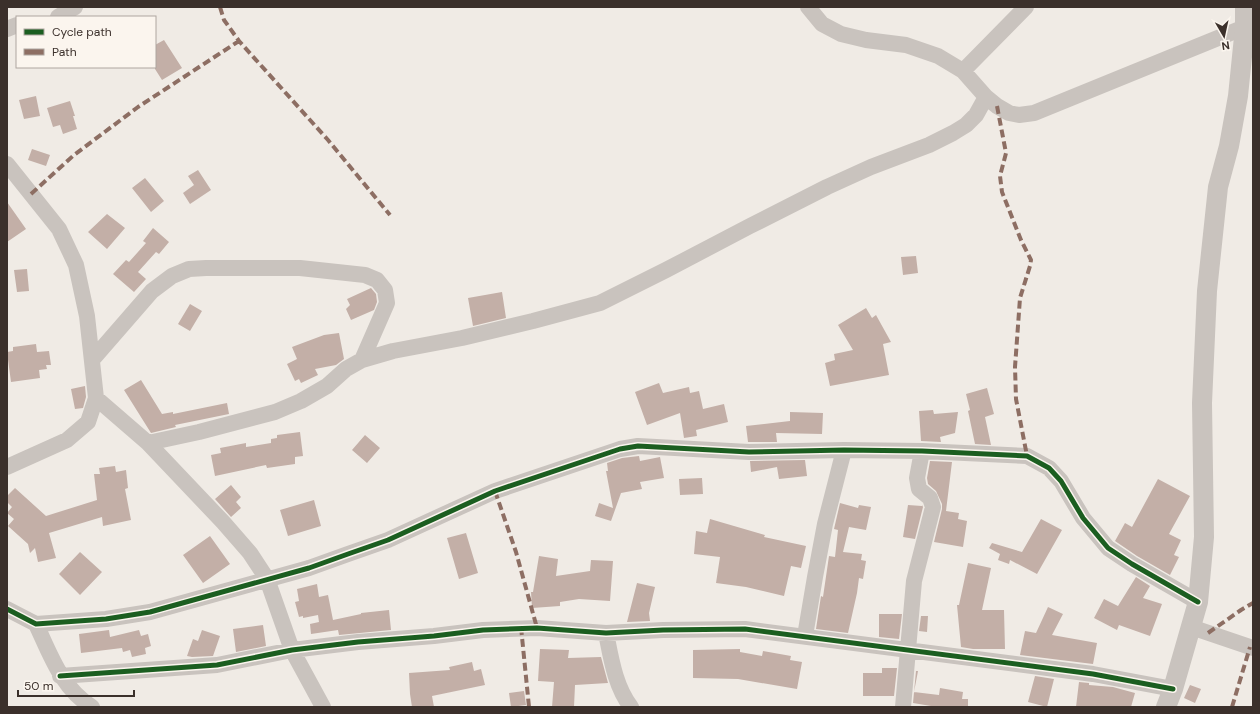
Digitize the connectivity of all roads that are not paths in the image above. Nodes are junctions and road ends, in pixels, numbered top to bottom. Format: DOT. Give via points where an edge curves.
graph roads {
  1 [pos="75,7"];
  2 [pos="808,7"];
  3 [pos="1026,7"];
  4 [pos="1245,7"];
  5 [pos="60,16"];
  6 [pos="1245,27"];
  7 [pos="963,71"];
  8 [pos="986,97"];
  9 [pos="7,164"];
  10 [pos="92,360"];
  11 [pos="362,360"];
  12 [pos="96,398"];
  13 [pos="148,443"];
  14 [pos="844,450"];
  15 [pos="922,450"];
  16 [pos="7,467"];
  17 [pos="267,579"];
  18 [pos="1198,602"];
  19 [pos="7,609"];
  20 [pos="36,624"];
  21 [pos="1191,627"];
  22 [pos="606,633"];
  23 [pos="805,636"];
  24 [pos="1253,648"];
  25 [pos="292,650"];
  26 [pos="908,650"];
  27 [pos="60,676"];
  28 [pos="1170,698"];
  29 [pos="92,707"];
  30 [pos="323,707"];
  31 [pos="631,707"];
  32 [pos="903,707"];
  1 -- 5 [label="street"];
  2 -- 7 [label="street" via="822,24 841,34 906,45 938,56"];
  3 -- 7 [label="street"];
  4 -- 6 [label="street"];
  6 -- 8 [label="street" via="1034,113 1009,113"];
  6 -- 18 [label="street" via="1238,96 1218,187 1207,291 1202,404 1204,537"];
  7 -- 8 [label="street"];
  8 -- 11 [label="street" via="976,115 953,133 930,145 826,187 600,303"];
  9 -- 10 [label="street" via="59,229 76,266 87,316"];
  10 -- 11 [label="street" via="152,291 172,276 188,270 206,268 300,268 365,275 377,280 385,290 387,303"];
  10 -- 12 [label="street"];
  11 -- 13 [label="street" via="346,369 327,386 276,412"];
  12 -- 13 [label="street"];
  12 -- 16 [label="street" via="88,422 67,440"];
  13 -- 17 [label="street" via="250,553"];
  14 -- 15 [label="street"];
  14 -- 17 [label="street" via="748,452 638,446 620,449 495,491 388,540 309,568"];
  14 -- 23 [label="street" via="825,524"];
  15 -- 18 [label="street" via="1027,456 1049,468 1061,481 1083,518 1108,548"];
  15 -- 26 [label="street" via="917,478 919,489 930,498 933,507 914,581"];
  17 -- 20 [label="street" via="150,612 106,619"];
  17 -- 25 [label="street"];
  18 -- 21 [label="street"];
  19 -- 20 [label="street"];
  20 -- 27 [label="street"];
  21 -- 24 [label="street"];
  21 -- 28 [label="street"];
  22 -- 23 [label="street" via="745,629"];
  22 -- 25 [label="street" via="521,627"];
  22 -- 31 [label="street" via="620,690"];
  23 -- 26 [label="street"];
  25 -- 27 [label="street" via="217,665"];
  25 -- 30 [label="street"];
  26 -- 28 [label="street" via="1093,674"];
  26 -- 32 [label="street"];
  27 -- 29 [label="street"];
}
